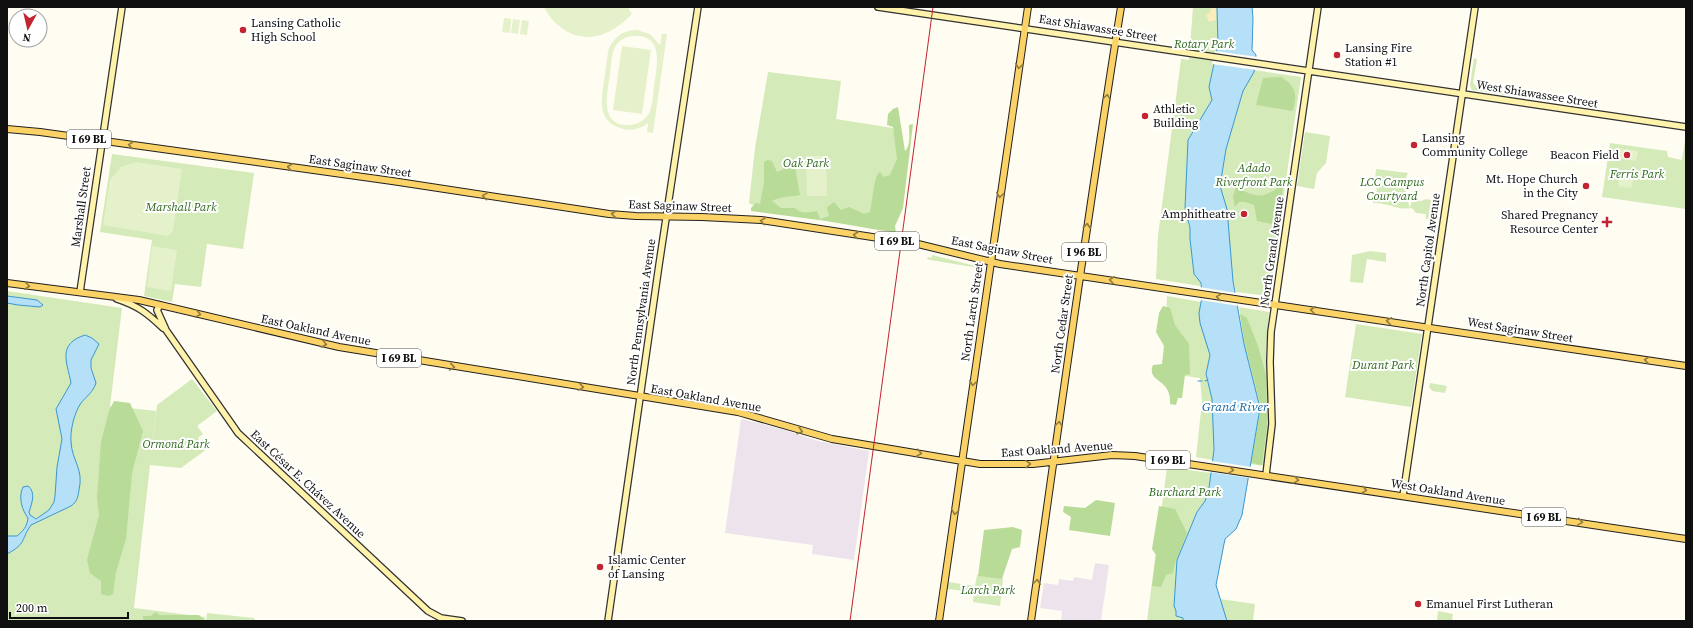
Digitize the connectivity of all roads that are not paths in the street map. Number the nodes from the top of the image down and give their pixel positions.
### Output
1 (122, 7) edge
2 (698, 7) edge
3 (878, 7) edge
4 (1028, 7) edge
5 (1121, 7) edge
6 (1318, 7) edge
7 (1475, 7) edge
8 (1025, 28) junction
9 (1116, 42) junction
10 (1308, 71) junction
11 (1385, 82) joint
12 (1462, 94) junction
13 (1686, 127) edge
14 (7, 129) edge
15 (102, 141) junction
16 (666, 216) junction
17 (991, 262) junction
18 (1080, 276) junction
19 (7, 283) edge
20 (80, 292) junction
21 (109, 296) junction
22 (160, 305) junction
23 (1275, 306) junction
24 (1350, 316) joint
25 (1428, 327) junction
26 (166, 330) junction
27 (1686, 366) edge
28 (641, 397) junction
29 (962, 460) junction
30 (1054, 462) junction
31 (1266, 475) junction
32 (1326, 485) joint
33 (1403, 496) junction
34 (1686, 539) edge
35 (462, 621) edge
36 (608, 621) edge
37 (939, 621) edge
38 (1031, 621) edge

1 - 15 street, Marshall Street
2 - 16 street, North Pennsylvania Avenue
3 - 8 street, East Shiawassee Street
4 - 8 main road, North Larch Street
5 - 9 main road, North Cedar Street / I 96 BL
6 - 10 street, North Grand Avenue
7 - 12 street, North Capitol Avenue
8 - 9 street, East Shiawassee Street
8 -> 17 main road, North Larch Street
9 - 10 street, East Shiawassee Street
18 -> 9 main road, North Cedar Street / I 96 BL
10 - 11 street, East Shiawassee Street
10 - 23 street, North Grand Avenue
11 - 12 street, West Shiawassee Street
12 - 13 street, West Shiawassee Street
12 - 25 street, North Capitol Avenue
14 - 15 main road, East Saginaw Street / I 69 BL
16 -> 15 main road, East Saginaw Street / I 69 BL
15 - 20 street, Marshall Street
17 -> 16 main road, East Saginaw Street / I 69 BL
16 - 28 street, North Pennsylvania Avenue
17 - 18 main road, East Saginaw Street / I 69 BL
17 -> 29 main road, North Larch Street
23 -> 18 main road, East Saginaw Street / I 69 BL
30 -> 18 main road, North Cedar Street / I 96 BL
19 -> 20 main road, I 69 BL
20 - 21 main road, I 69 BL
21 - 22 main road, East Oakland Avenue / I 69 BL
21 - 26 street, East César E. Chávez Avenue
22 - 26 street, East César E. Chávez Avenue
22 -> 28 main road, East Oakland Avenue / I 69 BL
24 -> 23 main road, East Saginaw Street / I 69 BL
23 - 31 street, North Grand Avenue
25 -> 24 main road, West Saginaw Street / I 69 BL
27 -> 25 main road, West Saginaw Street / I 69 BL
25 - 33 street, North Capitol Avenue
26 - 35 street, East César E. Chávez Avenue
28 -> 29 main road, East Oakland Avenue / I 69 BL
28 - 36 street, North Pennsylvania Avenue
29 -> 30 main road, East Oakland Avenue / I 69 BL
29 -> 37 main road, North Larch Street
30 -> 31 main road, East Oakland Avenue / I 69 BL
38 -> 30 main road, North Cedar Street / I 96 BL
31 -> 32 main road, East Oakland Avenue / I 69 BL
32 -> 33 main road, West Oakland Avenue / I 69 BL
33 -> 34 main road, West Oakland Avenue / I 69 BL

